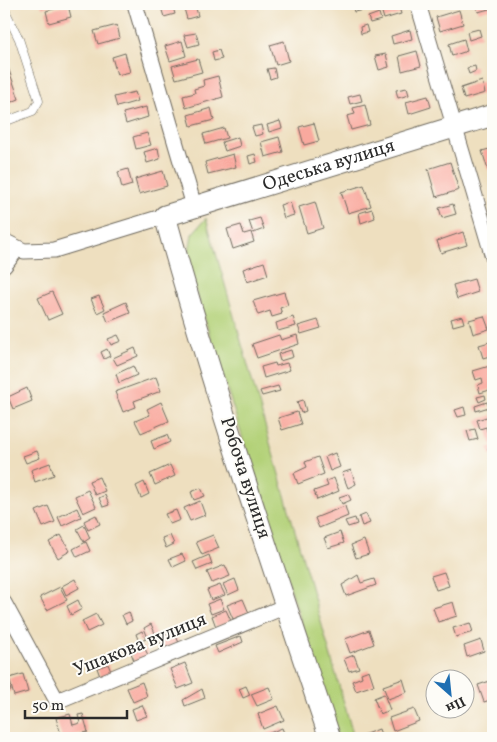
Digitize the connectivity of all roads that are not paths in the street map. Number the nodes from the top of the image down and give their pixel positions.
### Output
1 (135, 4) edge
2 (418, 4) edge
3 (4, 8) edge
4 (493, 115) edge
5 (4, 122) edge
6 (454, 126) junction
7 (194, 206) junction
8 (165, 216) junction
9 (10, 245) edge
10 (493, 257) edge
11 (4, 266) edge
12 (4, 603) edge
13 (286, 606) junction
14 (330, 738) edge

1 - 7 street
2 - 6 street
3 - 5 lane
4 - 6 street, Одеська вулиця
6 - 7 street, Одеська вулиця
6 - 10 street
7 - 8 street, Одеська вулиця
8 - 9 street
8 - 13 street, Робоча вулиця
9 - 11 street
12 - 13 street, Ушакова вулиця
13 - 14 street, Робоча вулиця

